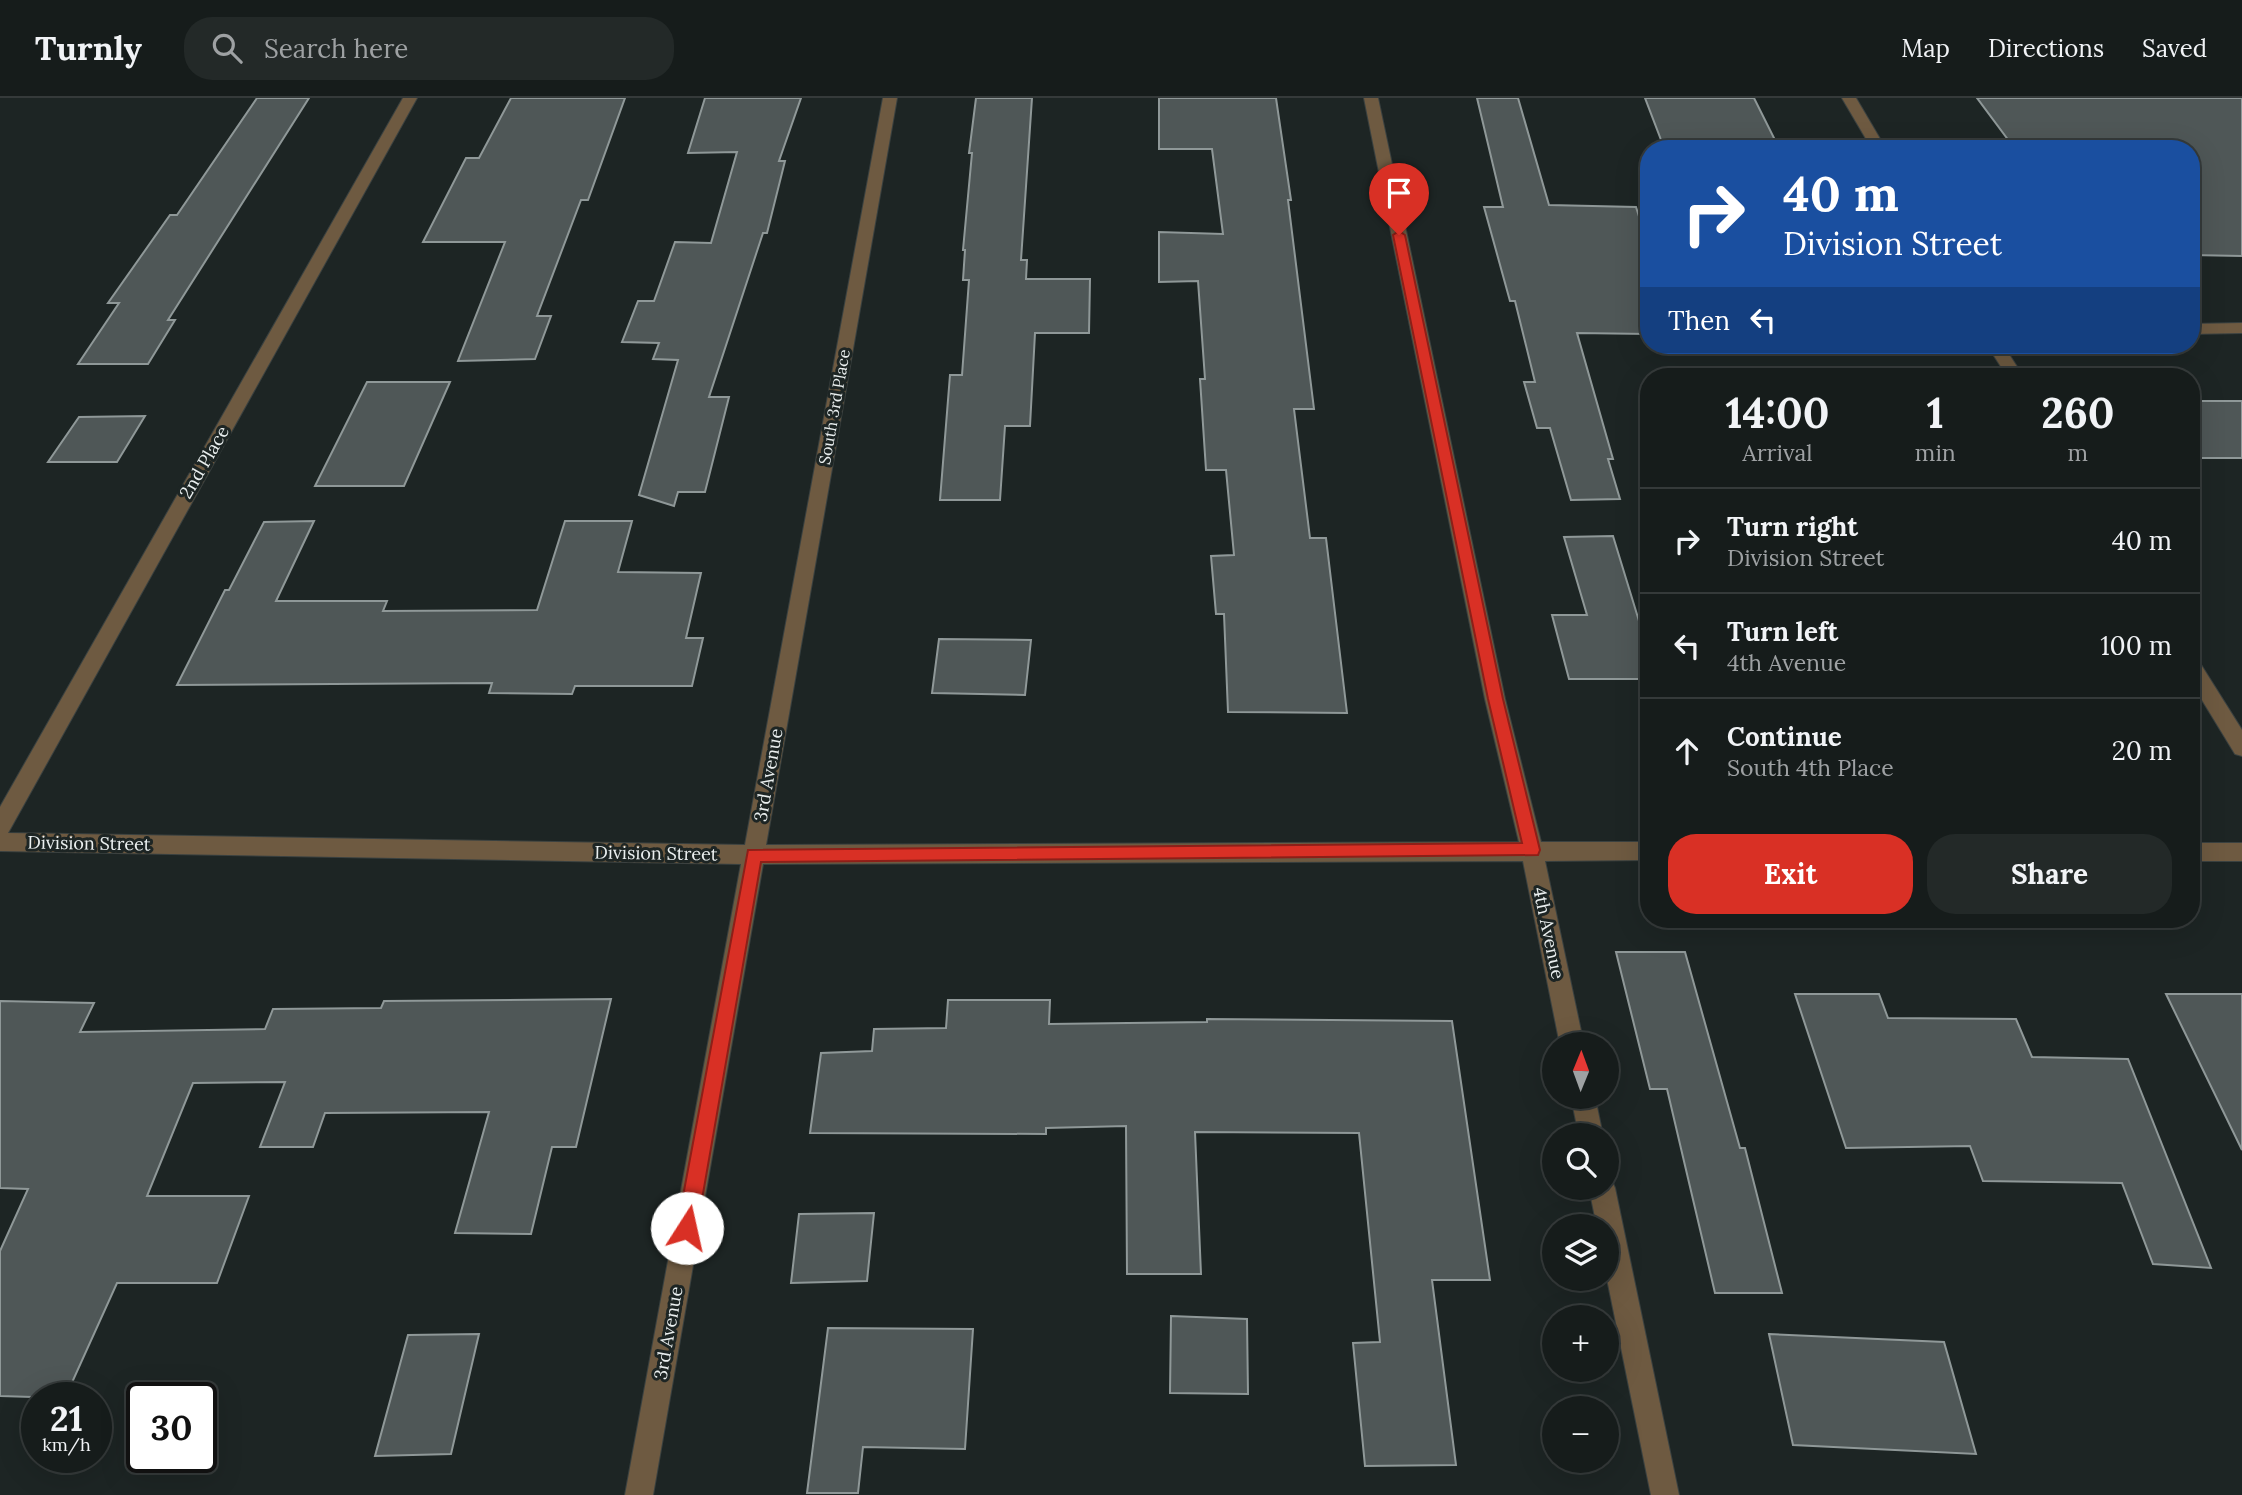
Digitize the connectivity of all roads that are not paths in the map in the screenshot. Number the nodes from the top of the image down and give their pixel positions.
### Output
1 (410, 98) edge
2 (890, 98) edge
3 (1371, 98) edge
4 (1849, 98) edge
5 (1874, 140) edge
6 (2200, 328) edge
7 (2242, 328) edge
8 (2200, 679) edge
9 (779, 716) joint
10 (2242, 748) edge
11 (0, 827) edge
12 (0, 842) edge
13 (1532, 850) junction
14 (1640, 850) edge
15 (2200, 852) edge
16 (2242, 852) edge
17 (754, 855) junction
18 (1569, 1032) edge
19 (1604, 1200) edge
20 (639, 1495) edge
21 (1665, 1495) edge

1 - 11 street, 2nd Place
2 - 9 street, South 3rd Place
3 - 13 street, 4th Avenue
4 - 5 street
6 - 7 street
8 - 10 street
9 - 17 street, 3rd Avenue
12 - 17 street, Division Street
13 - 14 street, Division Street
13 - 17 street, Division Street
13 - 18 street, 4th Avenue
15 - 16 street
17 - 20 street, 3rd Avenue
19 - 21 street

